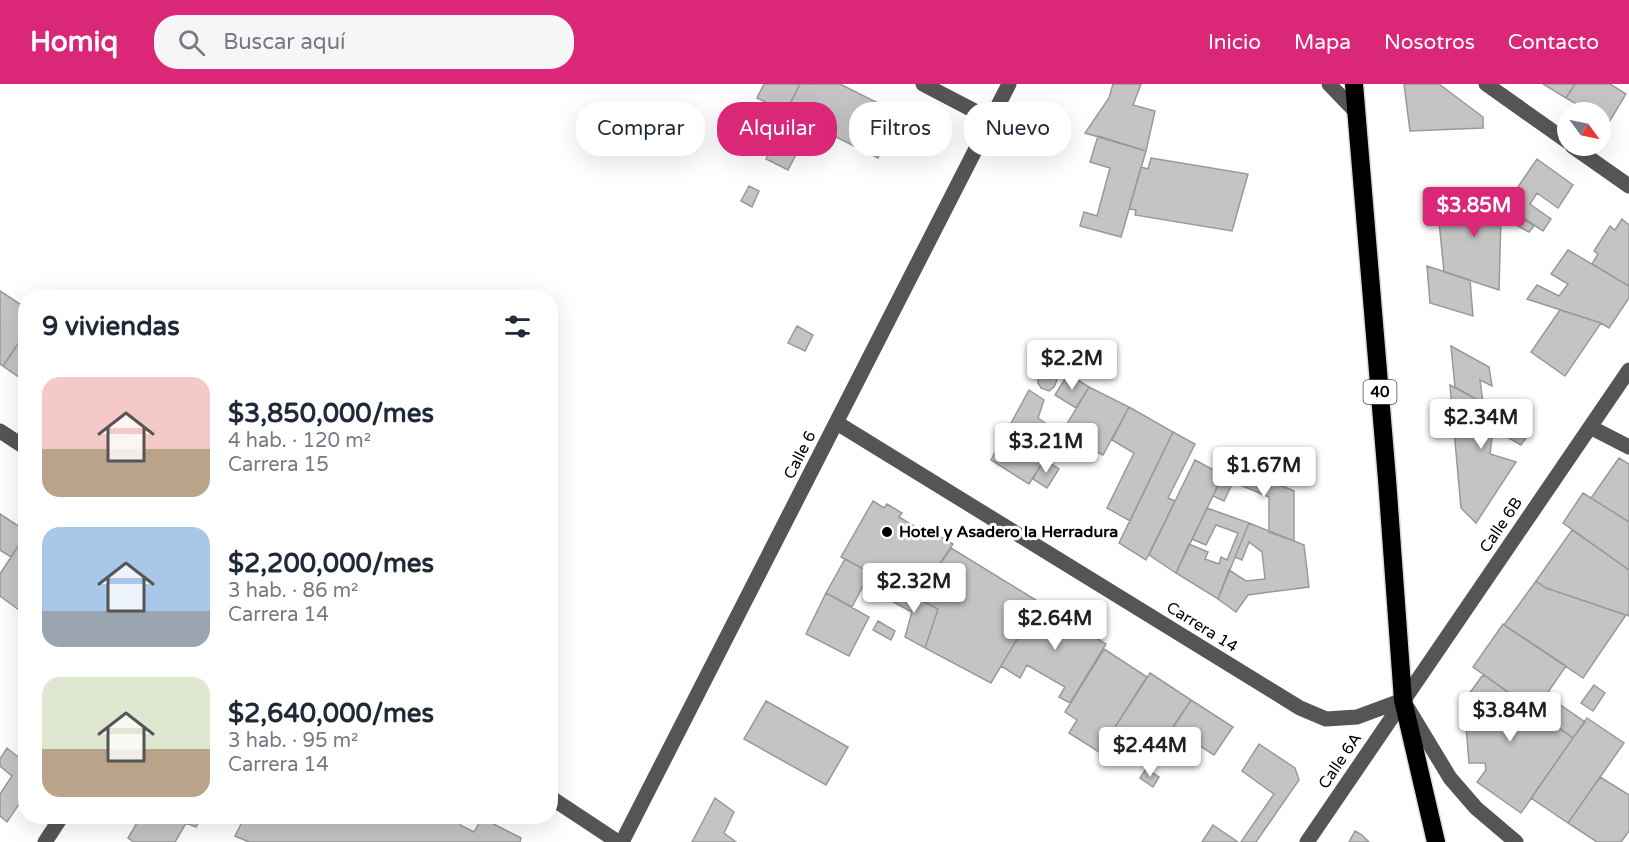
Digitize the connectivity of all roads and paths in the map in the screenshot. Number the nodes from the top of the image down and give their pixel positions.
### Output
1 (923, 84) edge
2 (1009, 84) edge
3 (1329, 84) edge
4 (1354, 84) edge
5 (1486, 84) edge
6 (999, 102) edge
7 (964, 105) edge
8 (1357, 113) junction
9 (1557, 134) edge
10 (971, 156) edge
11 (1586, 156) edge
12 (1629, 186) edge
13 (1629, 370) edge
14 (837, 423) junction
15 (1590, 427) junction
16 (0, 431) edge
17 (18, 443) edge
18 (1629, 447) edge
19 (1403, 700) junction
20 (558, 802) edge
21 (57, 824) edge
22 (45, 842) edge
23 (620, 842) edge
24 (1307, 842) edge
25 (1436, 842) edge
26 (1516, 842) edge

1 - 7 street
2 - 6 street, Calle 6
3 - 8 street
4 - 8 highway, 40
5 - 9 street
8 - 19 highway, 40
10 - 14 street, Calle 6
11 - 12 street
13 - 15 street, Calle 6B
14 - 19 street, Carrera 14
14 - 23 street, Calle 6
15 - 18 street
15 - 19 street, Calle 6B
16 - 17 street
19 - 24 street, Calle 6A
19 - 25 highway, 40
19 - 26 street
20 - 23 street
21 - 22 street

